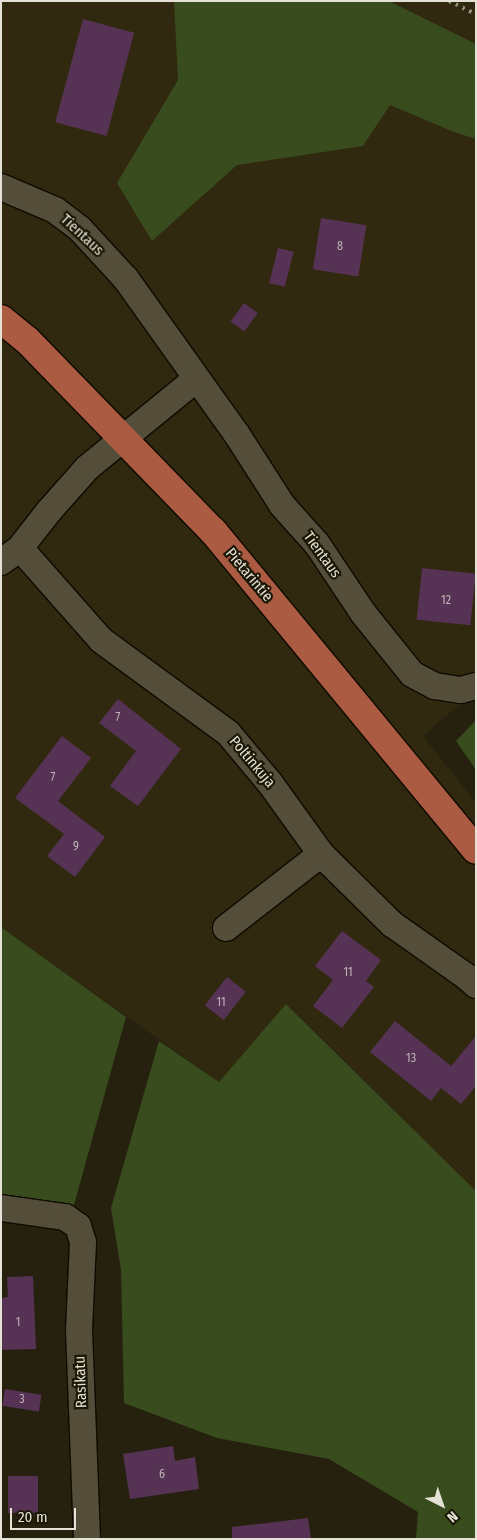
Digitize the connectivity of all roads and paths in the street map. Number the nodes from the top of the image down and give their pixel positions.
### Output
1 (1, 187) edge
2 (1, 319) edge
3 (196, 379) junction
4 (122, 437) junction
5 (10, 555) edge
6 (476, 686) edge
7 (476, 850) edge
8 (321, 854) junction
9 (226, 928) dead end
10 (476, 985) edge
11 (1, 1208) edge
12 (87, 1539) edge

1 - 3 street, Tientaus
2 - 4 main road, Pietarintie
3 - 4 street
3 - 6 street, Tientaus
4 - 5 street, Poltinkuja
4 - 7 main road, Pietarintie
5 - 8 street, Poltinkuja
8 - 9 street
8 - 10 street, Poltinkuja
11 - 12 street, Rasikatu

